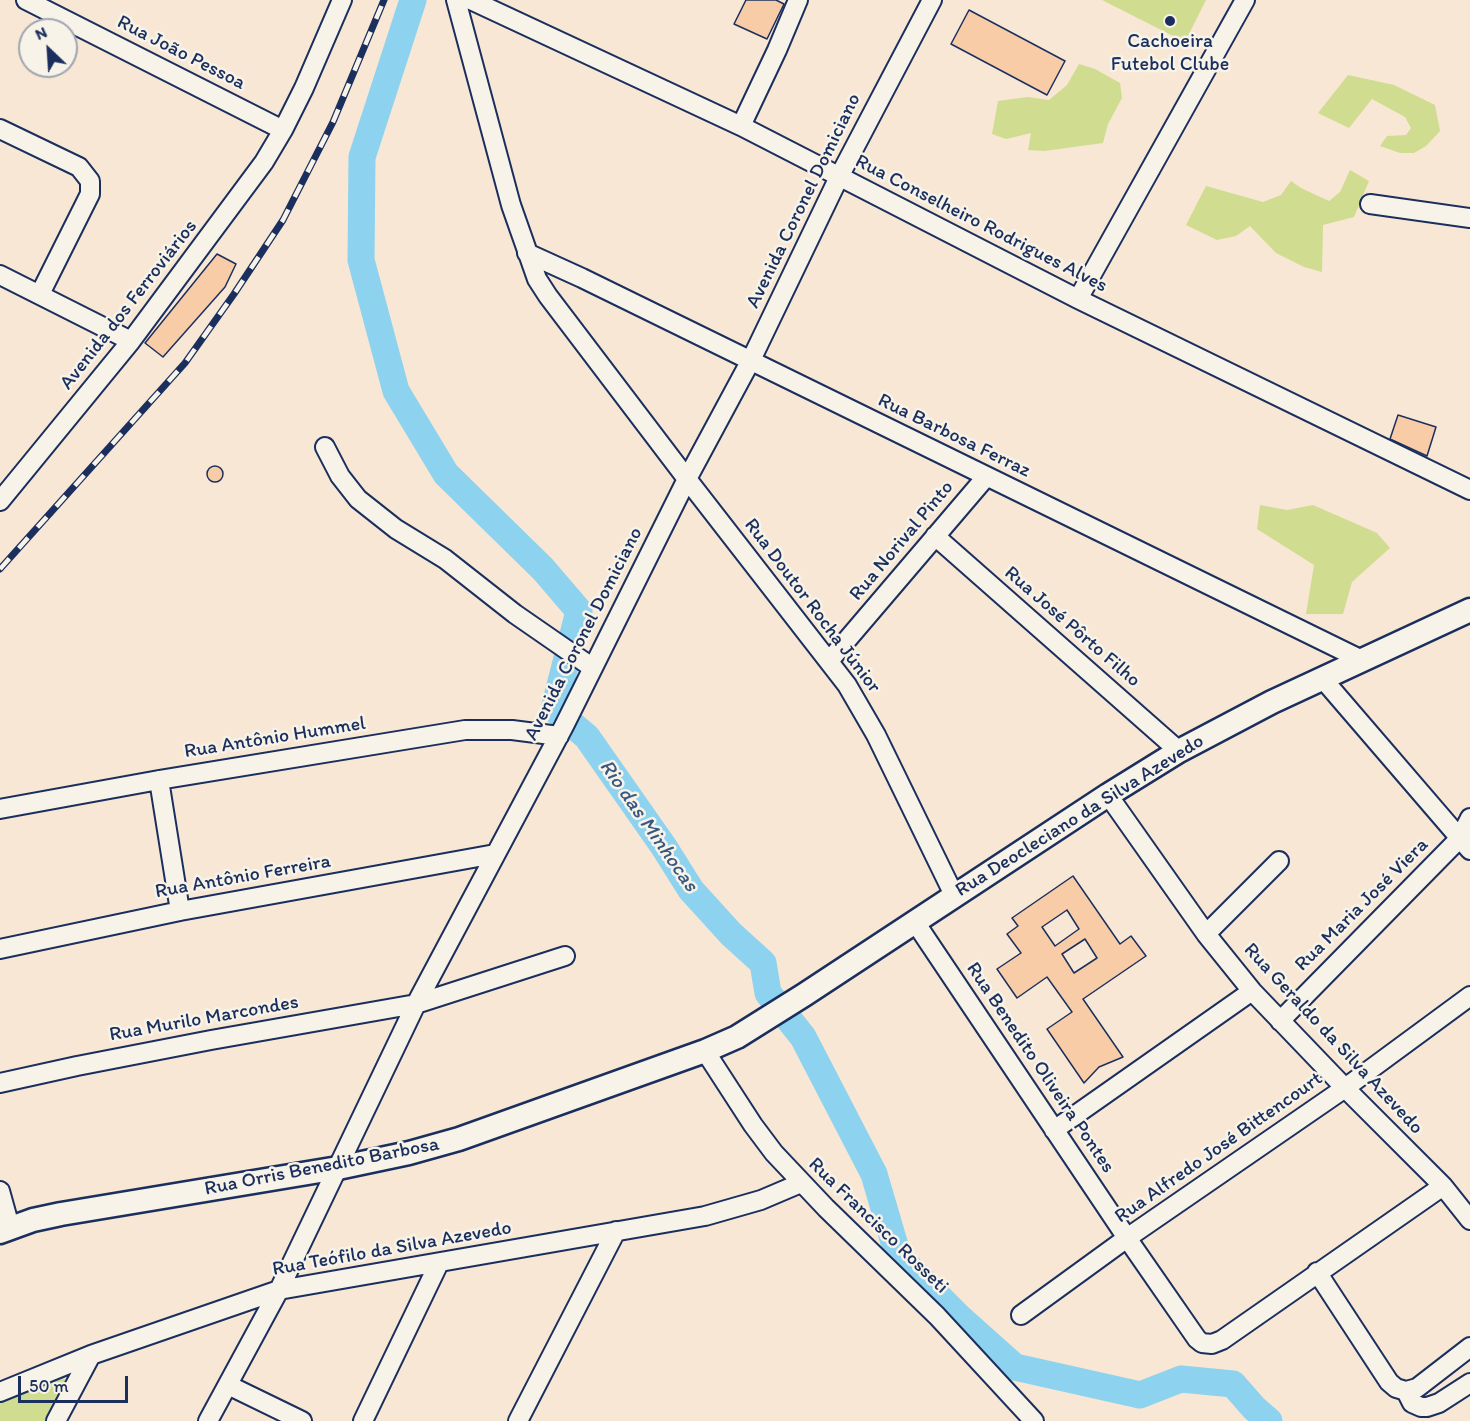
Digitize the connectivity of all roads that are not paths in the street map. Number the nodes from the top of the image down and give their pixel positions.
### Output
1 (26, 0) edge
2 (342, 0) edge
3 (798, 0) edge
4 (932, 0) edge
5 (1245, 0) edge
6 (462, 2) edge
7 (741, 126) junction
8 (0, 129) edge
9 (283, 130) junction
10 (839, 177) junction
11 (1370, 204) dead end
12 (1470, 219) edge
13 (527, 253) junction
14 (0, 274) edge
15 (40, 294) junction
16 (1078, 299) junction
17 (131, 341) junction
18 (751, 360) junction
19 (325, 447) dead end
20 (986, 477) junction
21 (687, 479) junction
22 (1470, 490) edge
23 (0, 501) edge
24 (935, 536) junction
25 (1470, 610) edge
26 (1362, 660) junction
27 (830, 661) junction
28 (593, 668) junction
29 (1322, 678) junction
30 (561, 731) junction
31 (1179, 751) junction
32 (159, 780) junction
33 (1108, 795) junction
34 (0, 808) edge
35 (1470, 818) edge
36 (1465, 844) edge
37 (495, 854) junction
38 (1279, 861) dead end
39 (954, 895) junction
40 (180, 911) junction
41 (915, 922) junction
42 (1206, 934) junction
43 (0, 949) edge
44 (565, 956) dead end
45 (1252, 991) junction
46 (1470, 996) edge
47 (416, 1004) junction
48 (1280, 1020) junction
49 (705, 1051) junction
50 (0, 1083) edge
51 (1345, 1088) junction
52 (1054, 1130) junction
53 (338, 1168) junction
54 (801, 1183) junction
55 (1443, 1186) junction
56 (0, 1191) edge
57 (1470, 1220) edge
58 (5, 1230) edge
59 (616, 1231) junction
60 (1127, 1238) junction
61 (439, 1263) junction
62 (1317, 1272) junction
63 (279, 1290) junction
64 (1021, 1315) dead end
65 (1470, 1347) edge
66 (91, 1355) junction
67 (1470, 1383) edge
68 (228, 1385) junction
69 (1406, 1391) junction
70 (0, 1392) edge
71 (56, 1421) edge
72 (208, 1421) edge
73 (302, 1421) edge
74 (363, 1421) edge
75 (518, 1421) edge
76 (1034, 1421) edge

1 - 9 street, Rua João Pessoa
2 - 9 street, Avenida dos Ferroviários
3 - 7 street
4 - 10 street, Avenida Coronel Domiciano
5 - 16 street
6 - 7 street, Rua Conselheiro Rodrigues Alves
6 - 13 street, Rua Doutor Rocha Júnior
7 - 10 street, Rua Conselheiro Rodrigues Alves
8 - 15 street
9 - 17 street, Avenida dos Ferroviários
10 - 16 street, Rua Conselheiro Rodrigues Alves
10 - 18 street, Avenida Coronel Domiciano
11 - 12 street
13 - 18 street, Rua Barbosa Ferraz
13 - 21 street, Rua Doutor Rocha Júnior
14 - 15 street
15 - 17 street
16 - 22 street, Rua Conselheiro Rodrigues Alves
17 - 23 street, Avenida dos Ferroviários
18 - 20 street, Rua Barbosa Ferraz
18 - 21 street, Avenida Coronel Domiciano
19 - 28 street
20 - 24 street, Rua Norival Pinto
20 - 26 street, Rua Barbosa Ferraz
21 - 27 street, Rua Doutor Rocha Júnior
21 - 28 street, Avenida Coronel Domiciano
24 - 27 street, Rua Norival Pinto
24 - 31 street, Rua José Pôrto Filho
25 - 26 main road, Rua Deocleciano da Silva Azevedo
26 - 29 main road, Rua Deocleciano da Silva Azevedo
27 - 39 street, Rua Doutor Rocha Júnior
28 - 30 street, Avenida Coronel Domiciano
29 - 31 main road, Rua Deocleciano da Silva Azevedo
29 - 36 street
30 - 32 street, Rua Antônio Hummel
30 - 37 street, Avenida Coronel Domiciano
31 - 33 main road, Rua Deocleciano da Silva Azevedo
32 - 34 street, Rua Antônio Hummel
32 - 40 street
33 - 39 main road, Rua Deocleciano da Silva Azevedo
33 - 42 street, Rua Geraldo da Silva Azevedo
35 - 36 street, Rua Maria José Viera
36 - 48 street, Rua Maria José Viera
37 - 40 street, Rua Antônio Ferreira
37 - 47 street, Avenida Coronel Domiciano
38 - 42 street
39 - 41 main road, Rua Deocleciano da Silva Azevedo
40 - 43 street, Rua Antônio Ferreira
41 - 49 main road, Rua Deocleciano da Silva Azevedo
41 - 52 street, Rua Benedito Oliveira Pontes
42 - 45 street, Rua Geraldo da Silva Azevedo
44 - 47 street, Rua Murilo Marcondes
45 - 48 street, Rua Geraldo da Silva Azevedo
45 - 52 street
46 - 51 street, Rua Alfredo José Bittencourt
47 - 50 street, Rua Murilo Marcondes
47 - 53 street, Avenida Coronel Domiciano
48 - 51 street, Rua Geraldo da Silva Azevedo
49 - 53 main road, Rua Orris Benedito Barbosa
49 - 54 street, Rua Francisco Rosseti
51 - 55 street, Rua Geraldo da Silva Azevedo
51 - 60 street, Rua Alfredo José Bittencourt
52 - 60 street, Rua Benedito Oliveira Pontes
53 - 58 main road, Rua Orris Benedito Barbosa
53 - 63 street, Avenida Coronel Domiciano
54 - 59 street, Rua Teófilo da Silva Azevedo
54 - 76 street, Rua Francisco Rosseti
55 - 57 street, Rua Geraldo da Silva Azevedo
55 - 62 street
56 - 58 street
59 - 61 street, Rua Teófilo da Silva Azevedo
59 - 75 street
60 - 62 street, Rua Benedito Oliveira Pontes
60 - 64 street, Rua Alfredo José Bittencourt
61 - 63 street, Rua Teófilo da Silva Azevedo
61 - 74 street
62 - 69 street
63 - 66 street, Rua Teófilo da Silva Azevedo
63 - 68 street, Avenida Coronel Domiciano
65 - 69 street
66 - 70 street, Rua Teófilo da Silva Azevedo
66 - 71 street
67 - 69 street
68 - 72 street, Avenida Coronel Domiciano
68 - 73 street

